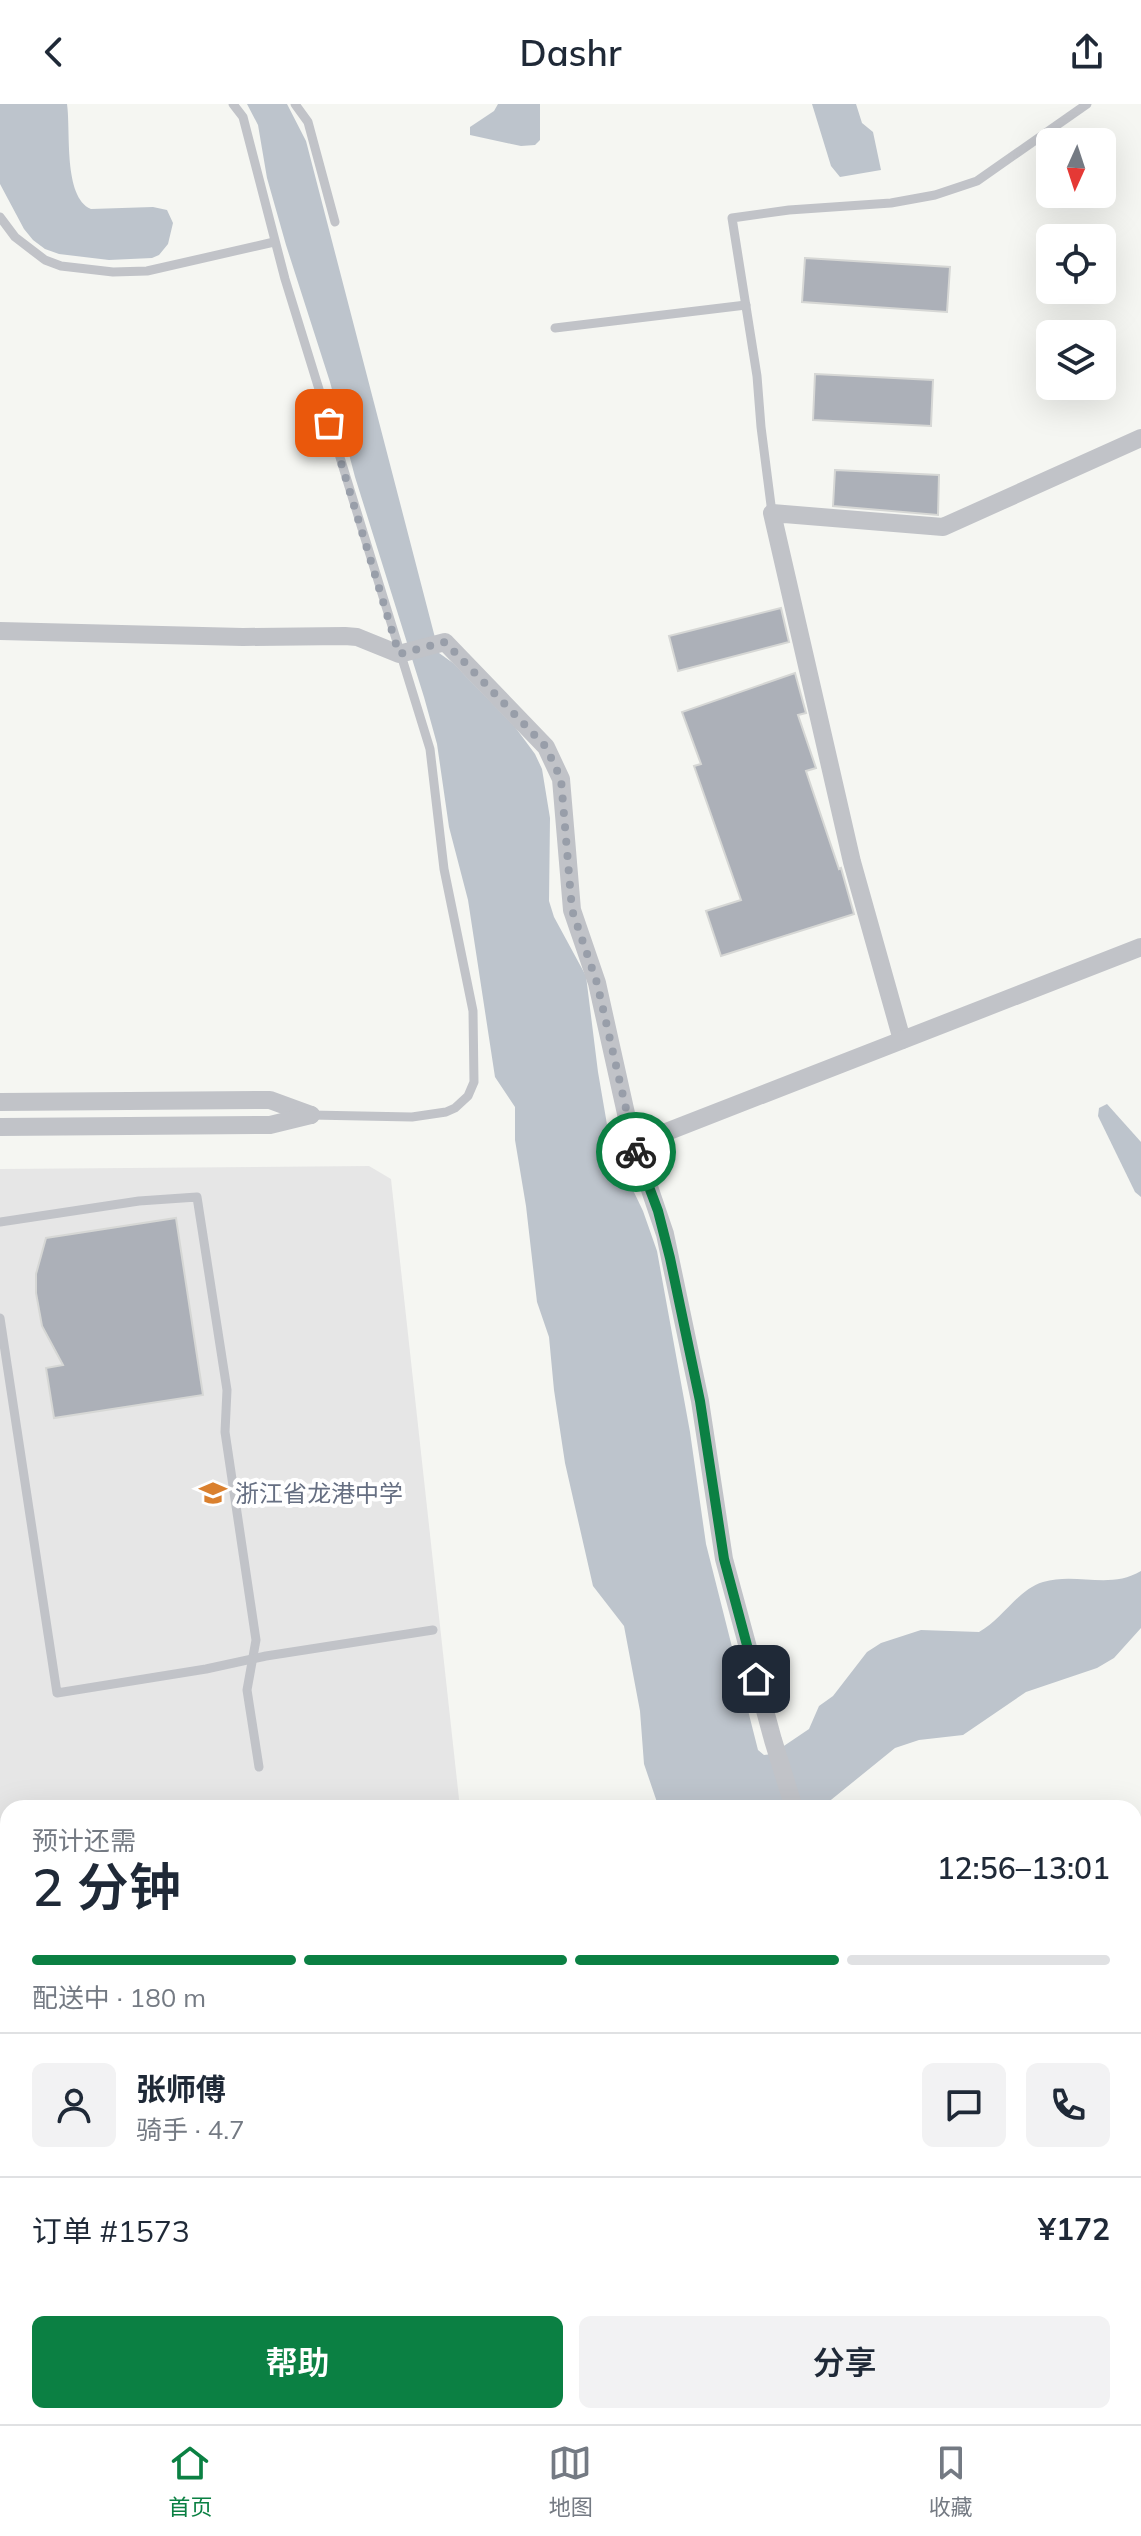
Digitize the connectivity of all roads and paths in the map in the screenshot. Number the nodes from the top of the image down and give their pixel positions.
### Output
1 (233, 104) edge
2 (295, 104) edge
3 (1087, 104) edge
4 (0, 217) edge
5 (335, 222) dead end
6 (274, 242) junction
7 (746, 305) junction
8 (555, 328) dead end
9 (1141, 438) edge
10 (772, 513) junction
11 (0, 631) edge
12 (399, 654) junction
13 (1141, 947) edge
14 (902, 1040) junction
15 (0, 1102) edge
16 (311, 1115) junction
17 (0, 1127) edge
18 (633, 1145) junction
19 (0, 1222) edge
20 (0, 1318) edge
21 (433, 1630) dead end
22 (251, 1659) junction
23 (259, 1767) dead end
24 (792, 1800) edge

1 - 6 lane
2 - 5 lane
3 - 7 lane
4 - 6 lane
6 - 12 lane
7 - 8 lane
7 - 10 lane
9 - 10 street
10 - 14 street
11 - 12 street
12 - 16 lane
12 - 18 street
13 - 14 street
14 - 18 street
15 - 16 street
16 - 17 street
18 - 24 street
19 - 22 lane
20 - 22 lane
21 - 22 lane
22 - 23 lane

